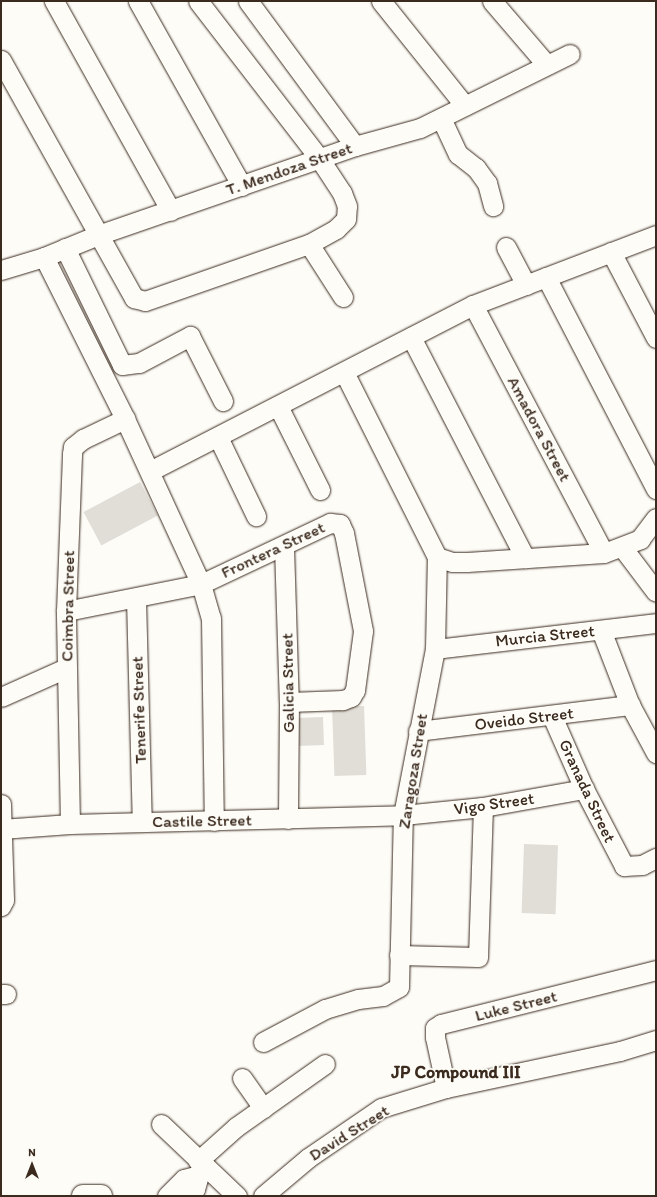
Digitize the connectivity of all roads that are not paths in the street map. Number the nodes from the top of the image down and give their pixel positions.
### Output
1 (54, 1) edge
2 (138, 1) edge
3 (198, 1) edge
4 (248, 1) edge
5 (381, 1) edge
6 (492, 1) edge
7 (570, 54) dead end
8 (1, 60) edge
9 (546, 64) junction
10 (465, 106) junction
11 (441, 118) junction
12 (355, 146) junction
13 (319, 158) junction
14 (242, 186) junction
15 (493, 206) dead end
16 (171, 211) junction
17 (98, 235) junction
18 (656, 235) edge
19 (309, 244) junction
20 (506, 247) dead end
21 (65, 248) junction
22 (611, 252) junction
23 (44, 257) junction
24 (1, 270) edge
25 (546, 277) junction
26 (526, 285) junction
27 (343, 297) dead end
28 (473, 305) junction
29 (411, 337) junction
30 (656, 338) edge
31 (344, 372) junction
32 (223, 400) dead end
33 (278, 406) junction
34 (125, 419) junction
35 (218, 437) junction
36 (150, 471) junction
37 (656, 488) edge
38 (320, 490) dead end
39 (256, 516) dead end
40 (656, 518) edge
41 (284, 547) junction
42 (622, 547) junction
43 (604, 553) junction
44 (437, 557) junction
45 (525, 558) junction
46 (201, 584) junction
47 (656, 592) edge
48 (136, 598) junction
49 (66, 611) junction
50 (656, 622) edge
51 (601, 630) junction
52 (435, 648) junction
53 (66, 668) junction
54 (1, 697) edge
55 (290, 702) junction
56 (630, 705) junction
57 (552, 716) junction
58 (418, 731) junction
59 (656, 753) edge
60 (584, 789) junction
61 (1, 804) edge
62 (483, 807) junction
63 (403, 815) junction
64 (288, 819) junction
65 (214, 821) junction
66 (142, 822) junction
67 (70, 824) junction
68 (2, 829) edge
69 (656, 858) edge
70 (1, 906) edge
71 (400, 955) junction
72 (656, 970) edge
73 (656, 1040) edge
74 (263, 1042) dead end
75 (325, 1064) dead end
76 (242, 1078) dead end
77 (446, 1088) junction
78 (263, 1108) junction
79 (161, 1124) dead end
80 (201, 1168) junction
81 (83, 1196) edge
82 (101, 1196) edge
83 (167, 1196) edge
84 (188, 1196) edge
85 (237, 1196) edge
86 (263, 1196) edge

1 - 16 street
2 - 14 street
3 - 13 street
4 - 12 street
5 - 10 street
6 - 9 street
7 - 9 street, T. Mendoza Street
8 - 17 street
9 - 10 street, T. Mendoza Street
10 - 11 street, T. Mendoza Street
11 - 12 street, T. Mendoza Street
11 - 15 street
12 - 13 street, T. Mendoza Street
13 - 14 street, T. Mendoza Street
13 - 19 street
14 - 16 street, T. Mendoza Street
16 - 17 street, T. Mendoza Street
17 - 19 street
17 - 21 street, T. Mendoza Street
18 - 22 street
19 - 27 street
20 - 26 street
21 - 23 street, T. Mendoza Street
21 - 32 street
22 - 25 street
22 - 30 street
23 - 24 street, T. Mendoza Street
23 - 34 street
25 - 26 street
25 - 37 street
26 - 28 street
28 - 29 street
28 - 43 street, Amadora Street
29 - 31 street
29 - 45 street
31 - 33 street
31 - 44 street
33 - 35 street
33 - 38 street
34 - 36 street
34 - 49 street, Coimbra Street
35 - 36 street
35 - 39 street
36 - 46 street
40 - 42 street
41 - 46 street, Frontera Street
41 - 55 street, Galicia Street
41 - 55 street, Frontera Street
42 - 43 street
42 - 47 street
43 - 45 street
44 - 45 street
44 - 52 street, Zaragoza Street
46 - 48 street, Frontera Street
46 - 65 street
48 - 49 street, Frontera Street
48 - 66 street, Tenerife Street
49 - 53 street, Coimbra Street
50 - 51 street, Murcia Street
51 - 52 street, Murcia Street
51 - 56 street
52 - 58 street, Zaragoza Street
53 - 54 street
53 - 67 street, Coimbra Street
55 - 64 street, Galicia Street
56 - 57 street, Oveido Street
56 - 59 street
57 - 58 street, Oveido Street
57 - 60 street, Granada Street
58 - 63 street, Zaragoza Street
60 - 62 street, Vigo Street
60 - 69 street, Granada Street
61 - 68 street
62 - 63 street, Vigo Street
62 - 71 street
63 - 64 street, Castile Street
63 - 71 street, Zaragoza Street
64 - 65 street, Castile Street
65 - 66 street, Castile Street
66 - 67 street, Castile Street
67 - 68 street, Castile Street
68 - 70 street
71 - 74 street, Zaragoza Street
72 - 77 street, Luke Street
73 - 77 street, David Street
75 - 78 street
76 - 78 street
77 - 86 street, David Street
78 - 80 street
79 - 80 street
80 - 83 street
80 - 84 street
80 - 85 street
81 - 82 main road

